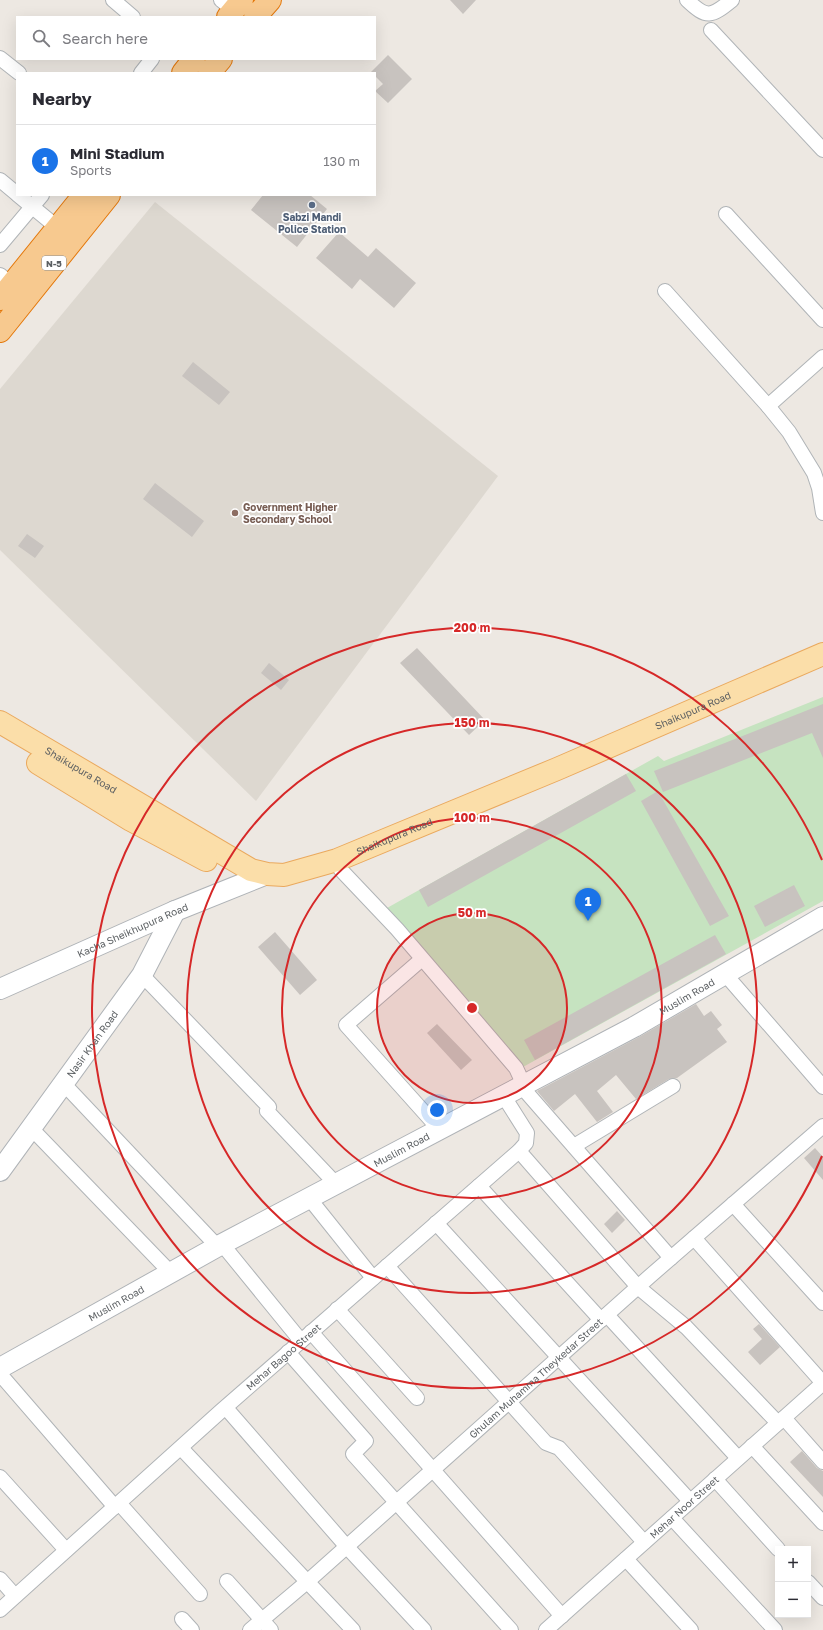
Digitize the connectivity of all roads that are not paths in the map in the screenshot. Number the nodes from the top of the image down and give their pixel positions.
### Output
1 (113, 0) edge
2 (270, 0) edge
3 (687, 0) edge
4 (732, 0) edge
5 (132, 16) edge
6 (257, 16) edge
7 (711, 30) dead end
8 (0, 58) edge
9 (151, 60) edge
10 (217, 60) edge
11 (192, 66) edge
12 (18, 72) edge
13 (142, 72) edge
14 (823, 150) edge
15 (0, 180) edge
16 (16, 192) edge
17 (20, 196) edge
18 (41, 196) edge
19 (83, 196) edge
20 (108, 196) edge
21 (33, 207) junction
22 (726, 214) dead end
23 (58, 228) junction
24 (0, 246) edge
25 (4, 286) edge
26 (665, 291) dead end
27 (823, 320) edge
28 (0, 331) edge
29 (823, 357) edge
30 (768, 406) junction
31 (823, 513) edge
32 (823, 654) edge
33 (823, 665) edge
34 (0, 722) edge
35 (0, 739) edge
36 (341, 870) junction
37 (258, 878) junction
38 (175, 911) junction
39 (823, 917) edge
40 (422, 959) junction
41 (725, 974) junction
42 (142, 975) junction
43 (0, 989) edge
44 (63, 1083) junction
45 (523, 1086) junction
46 (673, 1086) dead end
47 (823, 1087) edge
48 (503, 1095) junction
49 (823, 1126) edge
50 (31, 1128) junction
51 (439, 1129) junction
52 (574, 1146) junction
53 (519, 1151) junction
54 (0, 1171) edge
55 (337, 1185) junction
56 (479, 1186) junction
57 (309, 1198) junction
58 (733, 1204) junction
59 (436, 1223) junction
60 (694, 1238) junction
61 (220, 1245) junction
62 (671, 1258) junction
63 (386, 1266) junction
64 (171, 1273) junction
65 (373, 1278) junction
66 (638, 1287) junction
67 (823, 1303) edge
68 (337, 1309) junction
69 (604, 1317) junction
70 (306, 1337) junction
71 (288, 1352) junction
72 (559, 1358) junction
73 (0, 1368) edge
74 (0, 1374) edge
75 (823, 1383) edge
76 (417, 1398) dead end
77 (510, 1402) junction
78 (226, 1408) junction
79 (781, 1421) junction
80 (752, 1446) junction
81 (181, 1448) junction
82 (738, 1458) junction
83 (823, 1462) edge
84 (434, 1470) junction
85 (0, 1477) edge
86 (715, 1479) junction
87 (690, 1501) junction
88 (397, 1502) junction
89 (117, 1505) junction
90 (672, 1518) junction
91 (823, 1524) edge
92 (644, 1542) junction
93 (347, 1546) junction
94 (775, 1546) edge
95 (66, 1550) junction
96 (626, 1559) junction
97 (0, 1579) edge
98 (227, 1581) dead end
99 (307, 1582) junction
100 (811, 1585) edge
101 (200, 1594) dead end
102 (15, 1596) junction
103 (823, 1598) edge
104 (0, 1610) edge
105 (562, 1616) junction
106 (182, 1619) dead end
107 (267, 1625) edge
108 (192, 1630) edge
109 (250, 1630) edge
110 (353, 1630) edge
111 (424, 1630) edge
112 (511, 1630) edge
113 (546, 1630) edge
114 (691, 1630) edge
115 (774, 1630) edge

1 - 5 street
2 - 6 highway
3 - 4 street
7 - 14 street
8 - 12 street
9 - 13 street
10 - 11 highway
15 - 16 street
17 - 21 street
18 - 21 street
19 - 23 highway, N-5
20 - 28 highway, N-5
21 - 23 street
21 - 24 street
22 - 27 street
23 - 25 highway, N-5
26 - 30 street
29 - 30 street
30 - 31 street
32 - 37 main road, Shaikupura Road
33 - 36 main road, Shaikupura Road
34 - 37 main road, Shaikupura Road
35 - 37 main road, Shaikupura Road
36 - 37 main road, Shaikupura Road
36 - 40 street
37 - 38 street, Kacha Sheikhupura Road
38 - 42 street, Nasir Khan Road
38 - 43 street, Kacha Sheikhupura Road
39 - 41 street, Muslim Road
40 - 45 street
40 - 51 street
41 - 45 street, Muslim Road
41 - 47 street
42 - 44 street, Nasir Khan Road
42 - 55 street
44 - 50 street, Nasir Khan Road
44 - 61 street
45 - 48 street, Muslim Road
45 - 52 street
46 - 52 street
48 - 51 street, Muslim Road
48 - 53 street, Mehar Bagoo Street
49 - 58 street, Ghulam Muhamma Theykedar Street
50 - 54 street, Nasir Khan Road
50 - 64 street
51 - 55 street, Muslim Road
52 - 62 street
53 - 56 street, Mehar Bagoo Street
53 - 66 street
55 - 57 street, Muslim Road
56 - 59 street, Mehar Bagoo Street
56 - 69 street
57 - 61 street, Muslim Road
57 - 65 street
58 - 60 street, Ghulam Muhamma Theykedar Street
58 - 67 street
59 - 63 street, Mehar Bagoo Street
59 - 72 street
60 - 62 street, Ghulam Muhamma Theykedar Street
60 - 75 street
61 - 64 street, Muslim Road
61 - 70 street
62 - 66 street, Ghulam Muhamma Theykedar Street
63 - 65 street, Mehar Bagoo Street
63 - 77 street
64 - 73 street, Muslim Road
65 - 68 street, Mehar Bagoo Street
66 - 69 street, Ghulam Muhamma Theykedar Street
66 - 79 street
68 - 70 street, Mehar Bagoo Street
68 - 76 street
69 - 72 street, Ghulam Muhamma Theykedar Street
69 - 82 street
70 - 71 street, Mehar Bagoo Street
70 - 84 street
71 - 78 street, Mehar Bagoo Street
71 - 88 street
72 - 77 street, Ghulam Muhamma Theykedar Street
72 - 87 street
74 - 89 street
75 - 79 street, Mehar Noor Street
77 - 84 street, Ghulam Muhamma Theykedar Street
77 - 92 street
78 - 81 street, Mehar Bagoo Street
78 - 93 street
79 - 80 street, Mehar Noor Street
79 - 83 street
80 - 82 street, Mehar Noor Street
80 - 91 street
81 - 89 street, Mehar Bagoo Street
81 - 99 street
82 - 86 street, Mehar Noor Street
84 - 88 street, Ghulam Muhamma Theykedar Street
84 - 105 street
85 - 95 street
86 - 87 street, Mehar Noor Street
86 - 94 street
87 - 90 street, Mehar Noor Street
88 - 93 street, Ghulam Muhamma Theykedar Street
88 - 112 street
89 - 95 street, Mehar Bagoo Street
89 - 101 street
90 - 92 street, Mehar Noor Street
90 - 115 street
92 - 96 street, Mehar Noor Street
93 - 99 street, Ghulam Muhamma Theykedar Street
93 - 111 street
95 - 102 street, Mehar Bagoo Street
96 - 105 street, Mehar Noor Street
96 - 114 street
97 - 102 street
98 - 107 street
99 - 107 street, Ghulam Muhamma Theykedar Street
99 - 110 street
100 - 103 street
102 - 104 street, Mehar Bagoo Street
105 - 113 street, Mehar Noor Street
106 - 108 street
107 - 109 street, Ghulam Muhamma Theykedar Street

